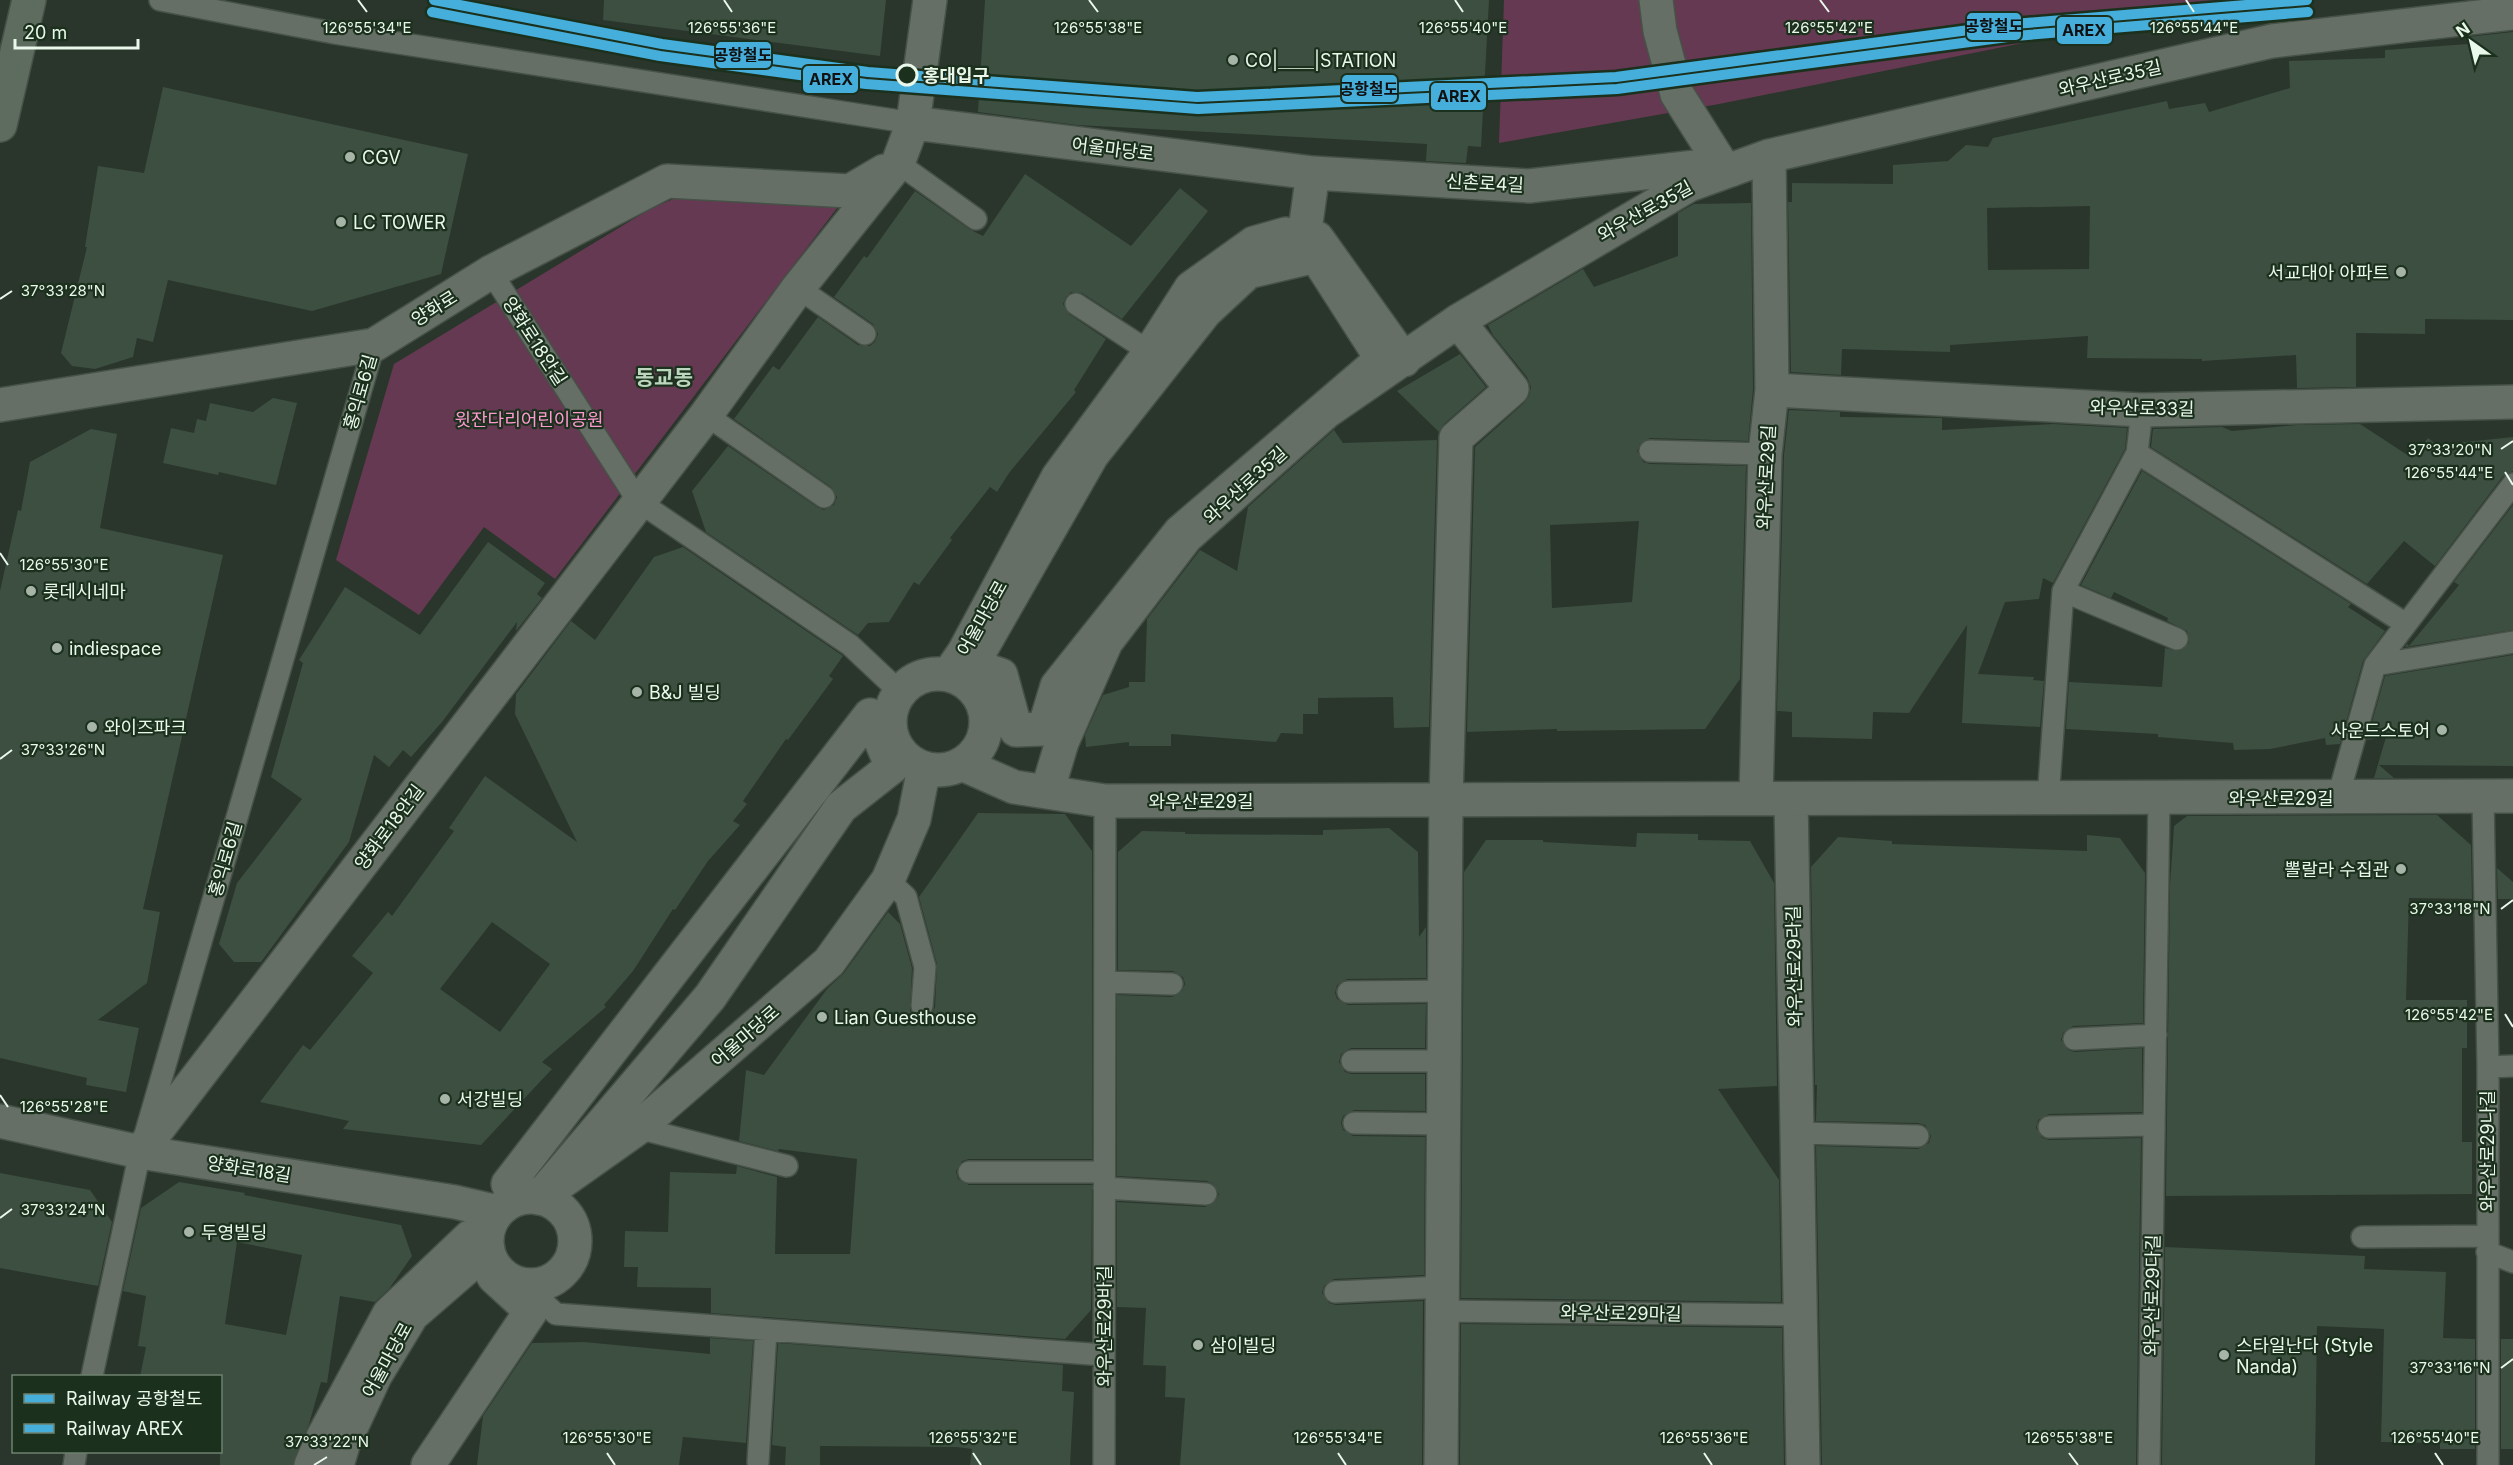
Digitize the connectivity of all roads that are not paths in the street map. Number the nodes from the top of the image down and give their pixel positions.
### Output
1 (29, 0) edge
2 (160, 0) edge
3 (930, 0) edge
4 (1656, 0) edge
5 (2513, 14) edge
6 (913, 123) junction
7 (0, 125) edge
8 (1769, 156) junction
9 (898, 163) junction
10 (1726, 167) junction
11 (1313, 173) junction
12 (976, 219) dead end
13 (1310, 246) junction
14 (491, 272) junction
15 (798, 288) junction
16 (1076, 304) dead end
17 (1458, 321) junction
18 (866, 334) dead end
19 (374, 345) junction
20 (1150, 352) junction
21 (1404, 360) junction
22 (1772, 390) junction
23 (2513, 402) edge
24 (0, 405) edge
25 (2142, 410) junction
26 (706, 416) junction
27 (1650, 451) dead end
28 (2137, 453) junction
29 (1765, 454) junction
30 (2513, 484) edge
31 (824, 497) dead end
32 (638, 501) junction
33 (2063, 591) junction
34 (2406, 624) junction
35 (2177, 639) dead end
36 (2513, 642) edge
37 (2375, 665) junction
38 (949, 674) junction
39 (900, 692) junction
40 (962, 764) junction
41 (924, 768) junction
42 (1047, 792) junction
43 (1756, 797) junction
44 (2338, 797) junction
45 (2498, 797) edge
46 (2159, 798) junction
47 (1791, 799) junction
48 (2048, 799) junction
49 (1446, 800) junction
50 (1105, 801) junction
51 (888, 880) junction
52 (1104, 982) junction
53 (1172, 984) dead end
54 (1444, 991) junction
55 (1348, 992) dead end
56 (922, 1006) dead end
57 (2156, 1035) junction
58 (2074, 1039) dead end
59 (1352, 1061) dead end
60 (1444, 1061) junction
61 (2513, 1066) edge
62 (2488, 1067) junction
63 (0, 1121) edge
64 (1354, 1123) dead end
65 (1443, 1124) junction
66 (2154, 1125) junction
67 (2049, 1127) dead end
68 (638, 1128) junction
69 (1797, 1133) junction
70 (1918, 1136) dead end
71 (140, 1152) junction
72 (787, 1166) dead end
73 (969, 1172) dead end
74 (1104, 1180) junction
75 (1206, 1194) dead end
76 (539, 1198) junction
77 (498, 1212) junction
78 (2362, 1237) dead end
79 (2487, 1244) junction
80 (488, 1249) junction
81 (2513, 1262) edge
82 (534, 1286) junction
83 (1335, 1292) dead end
84 (1442, 1299) junction
85 (1800, 1315) junction
86 (766, 1331) junction
87 (1104, 1354) junction
88 (92, 1375) edge
89 (758, 1462) dead end
90 (311, 1465) edge
91 (337, 1465) edge
92 (428, 1465) edge
93 (1104, 1465) edge
94 (1441, 1465) edge
95 (1803, 1465) edge
96 (2149, 1465) edge
97 (2488, 1465) edge

1 - 7 main road
2 - 6 lane
3 - 6 street, 양화로18안길
4 - 10 street
5 - 8 street, 와우산로35길
6 - 9 street, 양화로18안길
6 - 11 street, 어울마당로
8 - 10 street, 와우산로35길
8 - 22 street, 와우산로29길
9 - 12 lane
9 - 14 street, 양화로
9 - 15 street, 양화로18안길
10 - 11 street, 신촌로4길
10 - 17 street, 와우산로35길
11 - 13 street
13 - 13 street
13 - 20 street, 어울마당로
13 - 21 street
14 - 19 street, 양화로
14 - 32 lane, 양화로18안길
15 - 18 lane
15 - 26 street, 양화로18안길
16 - 20 lane
17 - 21 street, 와우산로35길
17 - 49 street
19 - 24 street, 양화로
19 - 71 lane, 홍익로6길
20 - 38 street, 어울마당로
21 - 42 street, 와우산로35길
22 - 25 street, 와우산로33길
22 - 29 street, 와우산로29길
23 - 25 street, 와우산로33길
25 - 28 lane
26 - 31 lane
26 - 32 street, 양화로18안길
27 - 29 lane
28 - 33 lane
28 - 34 lane
29 - 43 street, 와우산로29길
30 - 34 lane
32 - 39 lane, 양화로18안길
32 - 71 street, 양화로18안길
33 - 35 lane
33 - 48 lane
34 - 37 lane
36 - 37 lane
37 - 44 lane
38 - 39 street
38 - 40 street
39 - 41 street
40 - 41 street
40 - 42 street, 와우산로29길
41 - 51 street, 어울마당로
42 - 50 street, 와우산로29길
43 - 47 street, 와우산로29길
43 - 49 street, 와우산로29길
44 - 45 street, 와우산로29길
44 - 46 street, 와우산로29길
45 - 62 lane, 와우산로29나길
46 - 48 street, 와우산로29길
46 - 57 lane, 와우산로29다길
47 - 48 street, 와우산로29길
47 - 69 street, 와우산로29라길
49 - 50 street, 와우산로29길
49 - 54 street
50 - 52 lane, 와우산로29바길
51 - 56 lane
51 - 68 street, 어울마당로
52 - 53 lane
52 - 74 lane, 와우산로29바길
54 - 55 lane
54 - 60 street
57 - 58 lane
57 - 66 lane, 와우산로29다길
59 - 60 lane
60 - 65 street
61 - 62 lane, 와우산로29나길
62 - 79 lane, 와우산로29나길
63 - 71 street, 양화로18길
64 - 65 lane
65 - 84 street
66 - 67 lane
66 - 96 lane, 와우산로29다길
68 - 72 lane
68 - 76 street, 어울마당로
69 - 70 lane
69 - 85 street, 와우산로29라길
71 - 77 street, 양화로18길
71 - 88 lane, 홍익로6길
73 - 74 lane
74 - 75 lane
74 - 87 lane, 와우산로29바길
76 - 76 street
76 - 77 street
76 - 82 street
77 - 80 street
78 - 79 lane, 와우산로29나길
79 - 81 lane, 와우산로29나길
79 - 97 lane, 와우산로29나길
80 - 82 street
80 - 91 street, 어울마당로
82 - 86 lane
83 - 84 lane, 와우산로29마길
84 - 85 lane, 와우산로29마길
84 - 94 street
85 - 95 street, 와우산로29라길
86 - 87 lane
86 - 89 lane
87 - 93 lane, 와우산로29바길
90 - 92 street

